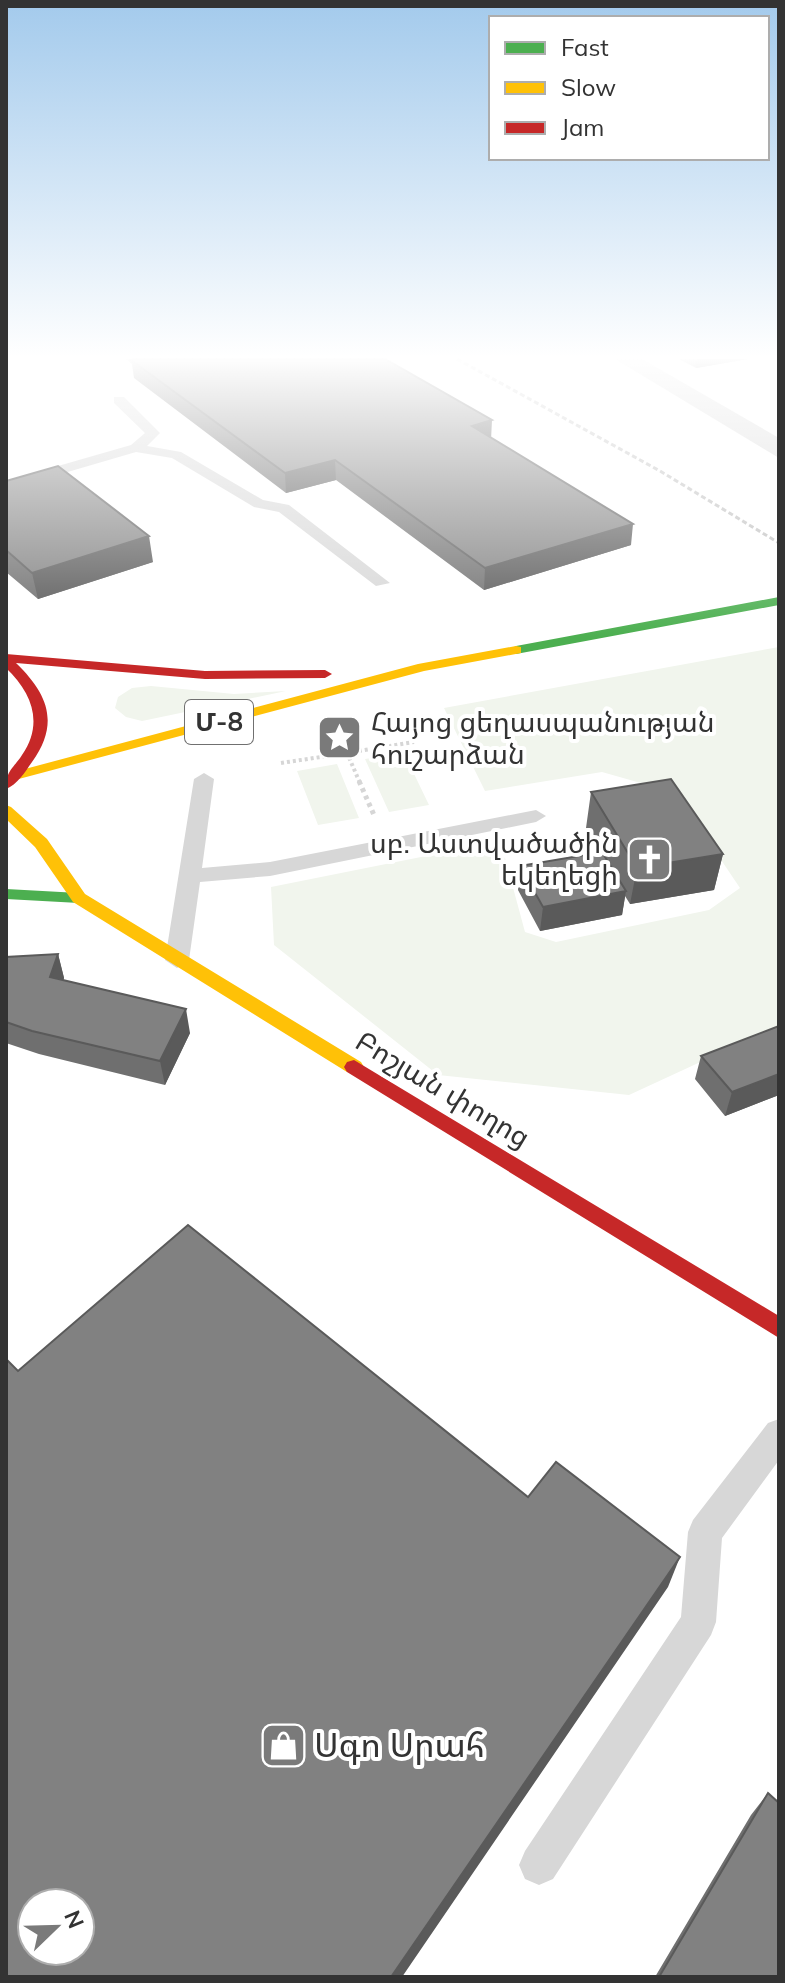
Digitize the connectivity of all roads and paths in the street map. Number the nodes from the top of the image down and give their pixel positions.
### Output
1 (124, 452) edge
2 (156, 452) edge
3 (6, 486) edge
4 (382, 583) dead end
5 (779, 601) edge
6 (6, 660) edge
7 (423, 667) junction
8 (414, 742) dead end
9 (347, 753) junction
10 (281, 763) dead end
11 (204, 779) dead end
12 (10, 780) edge
13 (6, 810) edge
14 (536, 816) dead end
15 (387, 845) junction
16 (189, 876) junction
17 (6, 894) edge
18 (79, 898) junction
19 (177, 960) junction
20 (779, 1328) edge
21 (779, 1434) edge
22 (539, 1865) dead end

1 - 3 lane
2 - 4 lane
5 - 7 main road, Մ-8
6 - 7 main road, Մ-8
6 - 12 main road
7 - 12 main road, Մ-8
8 - 9 path
9 - 10 path
9 - 15 path
11 - 16 lane
13 - 18 main road, Բոշյան փողոց
14 - 15 lane
15 - 16 lane
16 - 19 lane
17 - 18 main road, Բոշյան փողոց
18 - 19 main road, Բոշյան փողոց
19 - 20 main road, Բոշյան փողոց
21 - 22 lane

